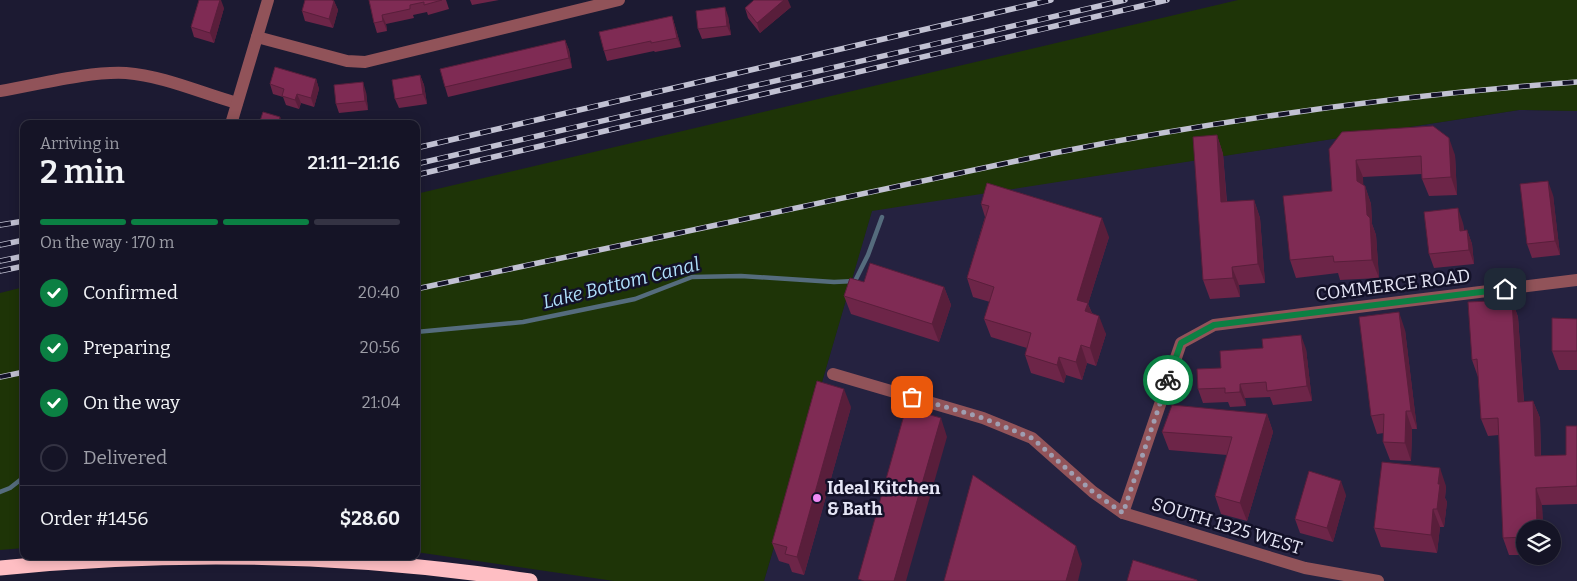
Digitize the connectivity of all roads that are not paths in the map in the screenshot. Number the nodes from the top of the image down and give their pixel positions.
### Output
1 (268, 0) edge
2 (619, 0) edge
3 (257, 37) junction
4 (0, 91) edge
5 (237, 102) junction
6 (232, 120) edge
7 (1577, 280) edge
8 (833, 374) dead end
9 (1123, 513) junction
10 (121, 560) edge
11 (304, 560) edge
12 (0, 568) edge
13 (530, 581) edge
14 (1378, 581) edge

1 - 3 street
2 - 3 street
3 - 5 street
4 - 5 street
5 - 6 street
7 - 9 street, COMMERCE ROAD
8 - 9 street, SOUTH 1325 WEST
9 - 14 street, SOUTH 1325 WEST
10 - 12 highway
11 - 13 highway

